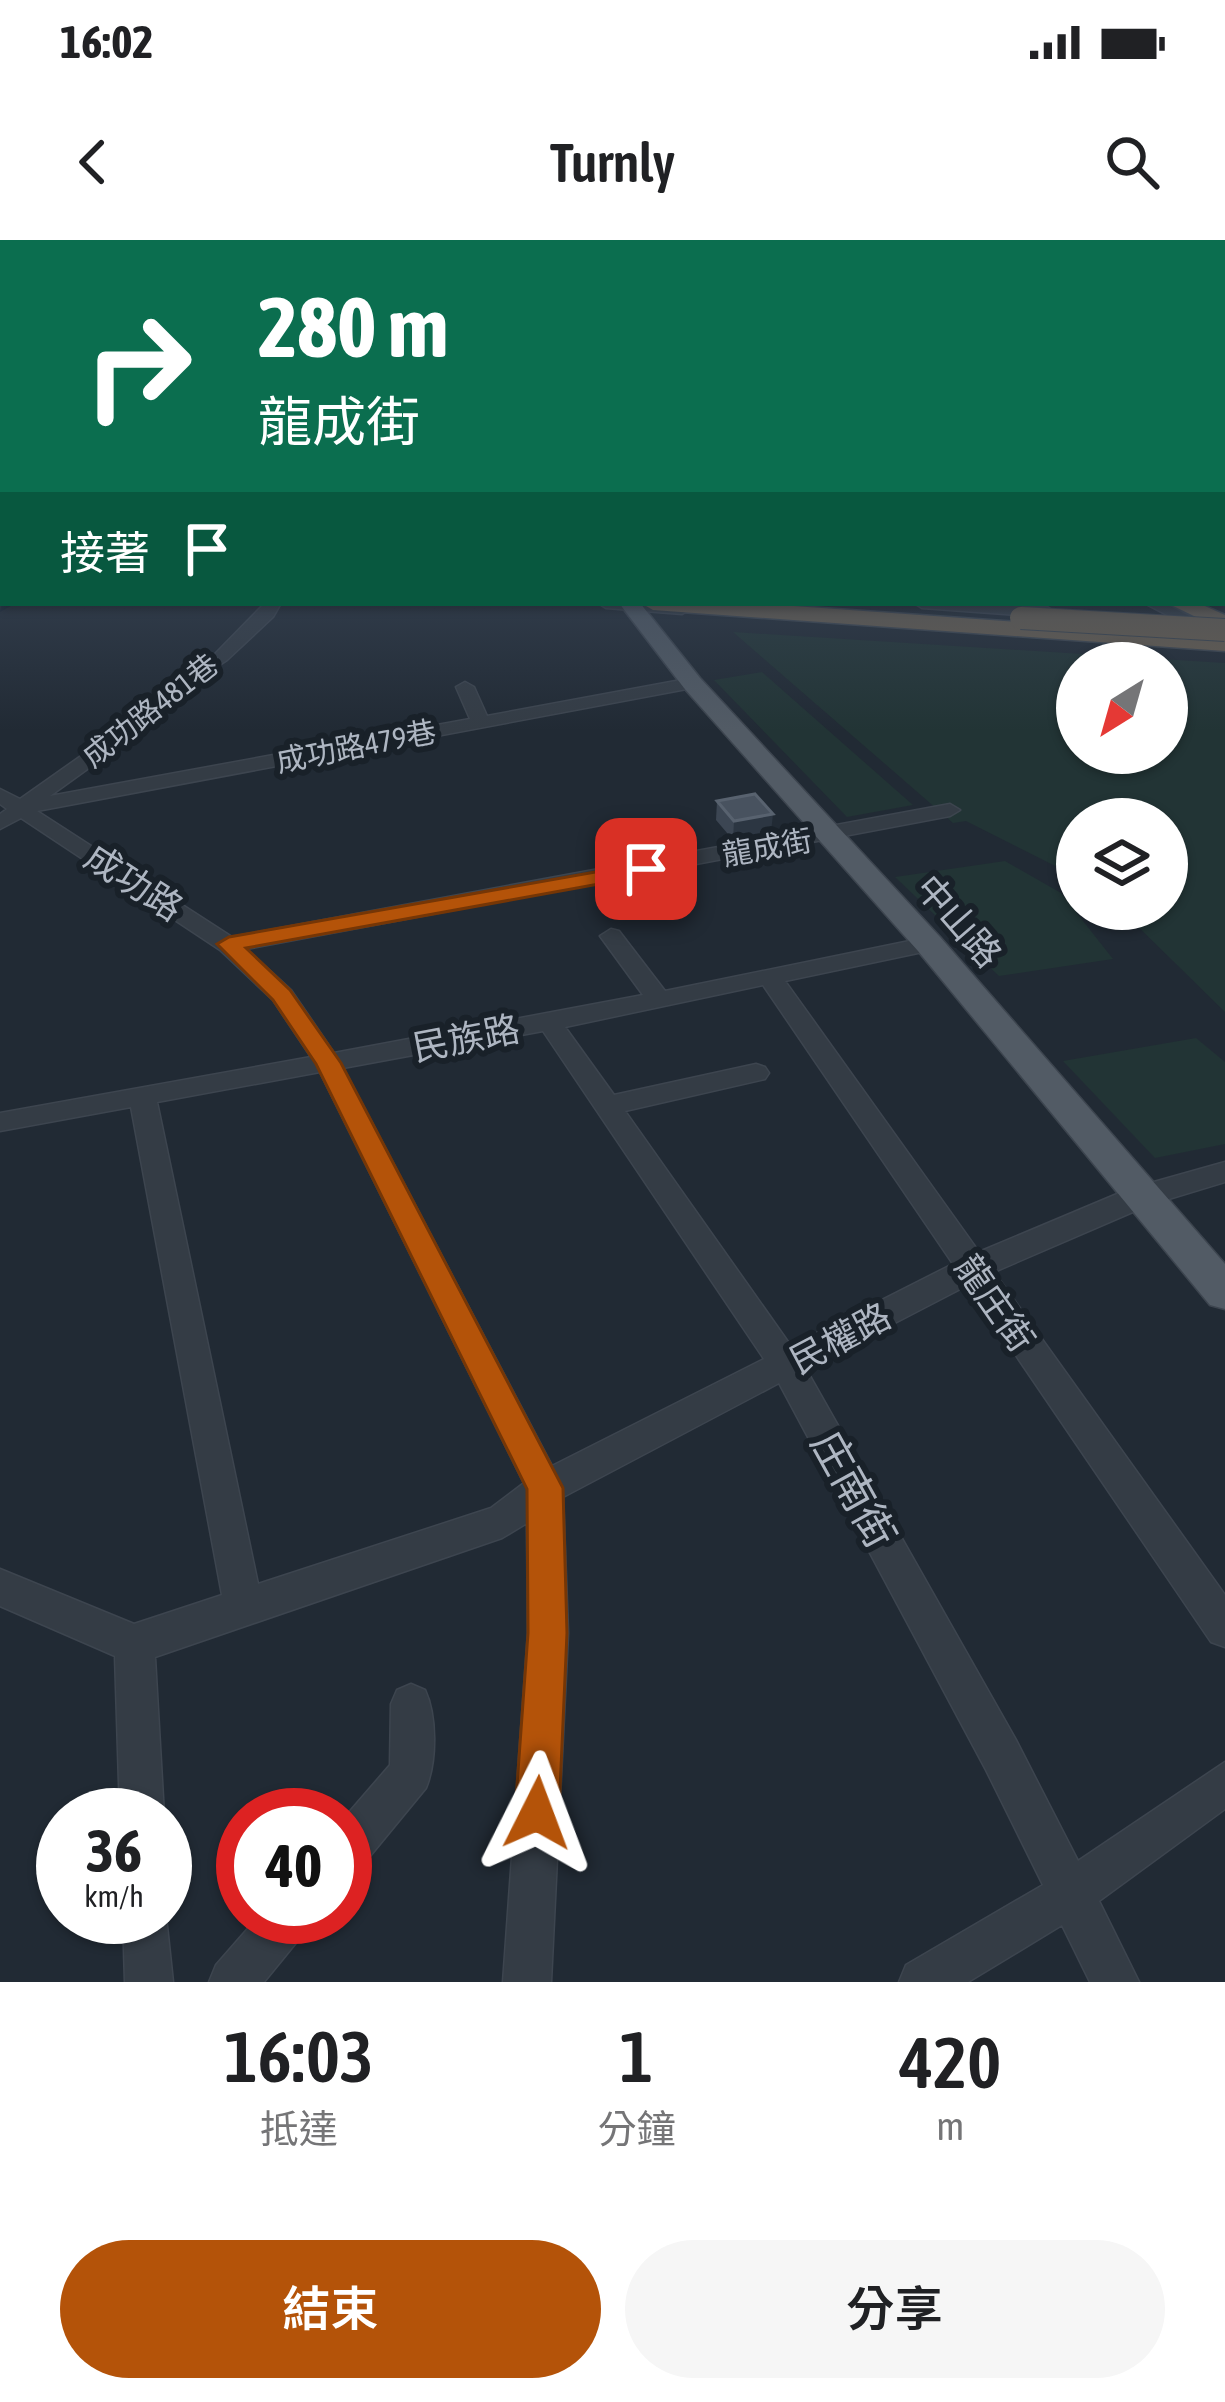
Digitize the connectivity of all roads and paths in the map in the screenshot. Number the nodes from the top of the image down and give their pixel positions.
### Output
1 (271, 606) edge
2 (632, 606) edge
3 (666, 606) edge
4 (706, 606) edge
5 (854, 606) edge
6 (1056, 606) edge
7 (1191, 609) edge
8 (1225, 613) edge
9 (1012, 623) junction
10 (1225, 637) edge
11 (692, 683) junction
12 (465, 687) dead end
13 (481, 723) junction
14 (6, 809) edge
15 (950, 810) dead end
16 (832, 836) junction
17 (611, 936) dead end
18 (229, 944) junction
19 (929, 944) junction
20 (769, 976) junction
21 (659, 999) junction
22 (549, 1022) junction
23 (328, 1063) junction
24 (756, 1073) dead end
25 (142, 1094) junction
26 (606, 1106) junction
27 (0, 1122) edge
28 (1225, 1172) edge
29 (1139, 1197) junction
30 (971, 1269) junction
31 (1225, 1293) edge
32 (787, 1366) junction
33 (545, 1488) junction
34 (0, 1587) edge
35 (243, 1604) junction
36 (1225, 1628) edge
37 (134, 1643) junction
38 (411, 1704) dead end
39 (1225, 1783) edge
40 (141, 1788) edge
41 (372, 1818) edge
42 (1068, 1896) junction
43 (147, 1944) edge
44 (265, 1944) edge
45 (149, 1982) edge
46 (233, 1982) edge
47 (526, 1982) edge
48 (923, 1982) edge
49 (1115, 1982) edge

1 - 14 street, 成功路481巷
2 - 11 main road, 中山路
3 - 10 street
4 - 9 highway
5 - 9 highway
6 - 7 street
7 - 8 highway
7 - 10 highway
9 - 10 highway
11 - 13 street, 成功路479巷
11 - 16 main road, 中山路
12 - 13 street
13 - 14 street, 成功路479巷
14 - 18 street, 成功路
15 - 16 street, 龍成街
16 - 18 street, 龍成街
16 - 19 main road, 中山路
17 - 21 street
18 - 23 street, 成功路
19 - 20 street, 民族路
19 - 29 main road, 中山路
20 - 21 street, 民族路
20 - 30 street, 龍庄街
21 - 22 street, 民族路
22 - 23 street, 民族路
22 - 26 street, 庄南街
23 - 25 street, 民族路
23 - 33 street, 成功路
24 - 26 street
25 - 27 street, 民族路
25 - 35 street
26 - 32 street, 庄南街
28 - 29 street, 民權路
29 - 30 street, 民權路
29 - 31 main road, 中山路
30 - 32 street, 民權路
30 - 36 street, 龍庄街
32 - 33 street, 民權路
32 - 42 street, 庄南街
33 - 35 street, 民權路
33 - 47 street, 成功路
34 - 37 street
35 - 37 street, 民權路
37 - 40 street
38 - 41 street
39 - 42 street
42 - 48 street
42 - 49 street, 庄南街
43 - 45 street
44 - 46 street

